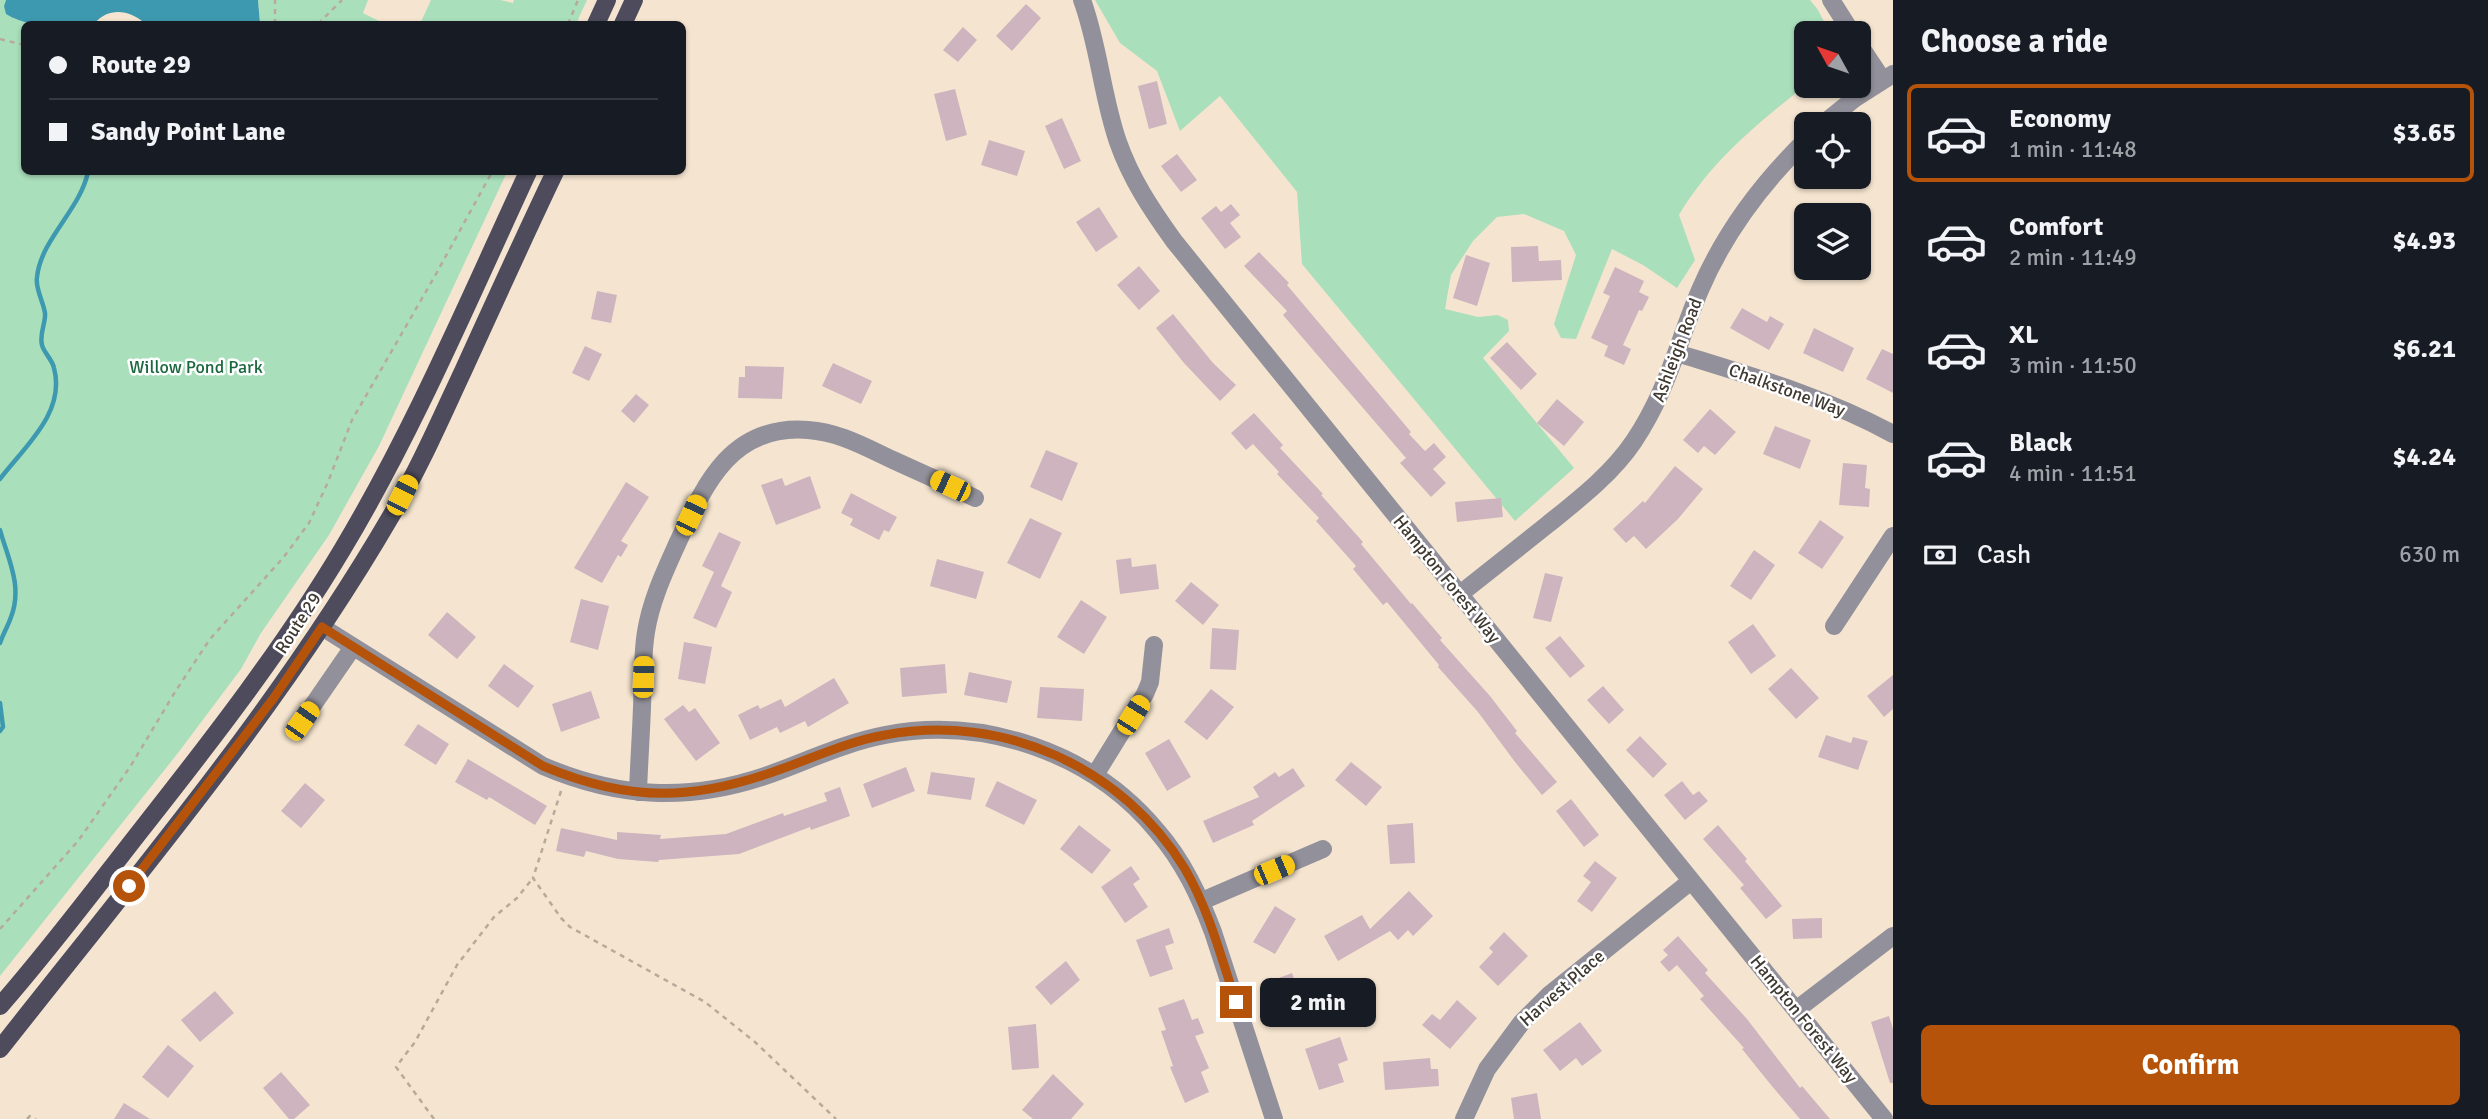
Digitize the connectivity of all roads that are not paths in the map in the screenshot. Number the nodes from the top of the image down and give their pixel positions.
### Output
1 (607, 0) edge
2 (634, 0) edge
3 (1082, 0) edge
4 (1831, 0) edge
5 (597, 21) edge
6 (624, 21) edge
7 (1844, 21) edge
8 (1871, 57) edge
9 (1888, 76) edge
10 (1839, 112) edge
11 (1794, 153) edge
12 (527, 175) edge
13 (554, 175) edge
14 (1677, 353) junction
15 (1893, 434) edge
16 (975, 498) dead end
17 (1893, 536) edge
18 (1460, 594) junction
19 (1834, 626) dead end
20 (322, 627) junction
21 (1154, 645) dead end
22 (353, 647) junction
23 (302, 721) dead end
24 (1095, 775) junction
25 (638, 792) junction
26 (1323, 849) dead end
27 (1691, 881) junction
28 (1202, 901) junction
29 (1893, 936) edge
30 (0, 1006) edge
31 (1796, 1010) junction
32 (0, 1049) edge
33 (1274, 1119) edge
34 (1464, 1119) edge
35 (1884, 1119) edge

1 - 5 main road
2 - 6 main road
3 - 18 street, Hampton Forest Way
4 - 7 street
8 - 9 street
9 - 10 street
11 - 14 street, Ashleigh Road
12 - 30 main road, Route 29
13 - 20 main road, Route 29
14 - 15 street, Chalkstone Way
14 - 18 street, Ashleigh Road
16 - 25 street
17 - 19 street
18 - 27 street, Hampton Forest Way
20 - 22 street
20 - 32 main road, Route 29
21 - 24 street
22 - 23 street
22 - 25 street
24 - 25 street
24 - 28 street
26 - 28 street
27 - 31 street, Hampton Forest Way
27 - 34 street, Harvest Place
28 - 33 street
29 - 31 street
31 - 35 street, Hampton Forest Way

